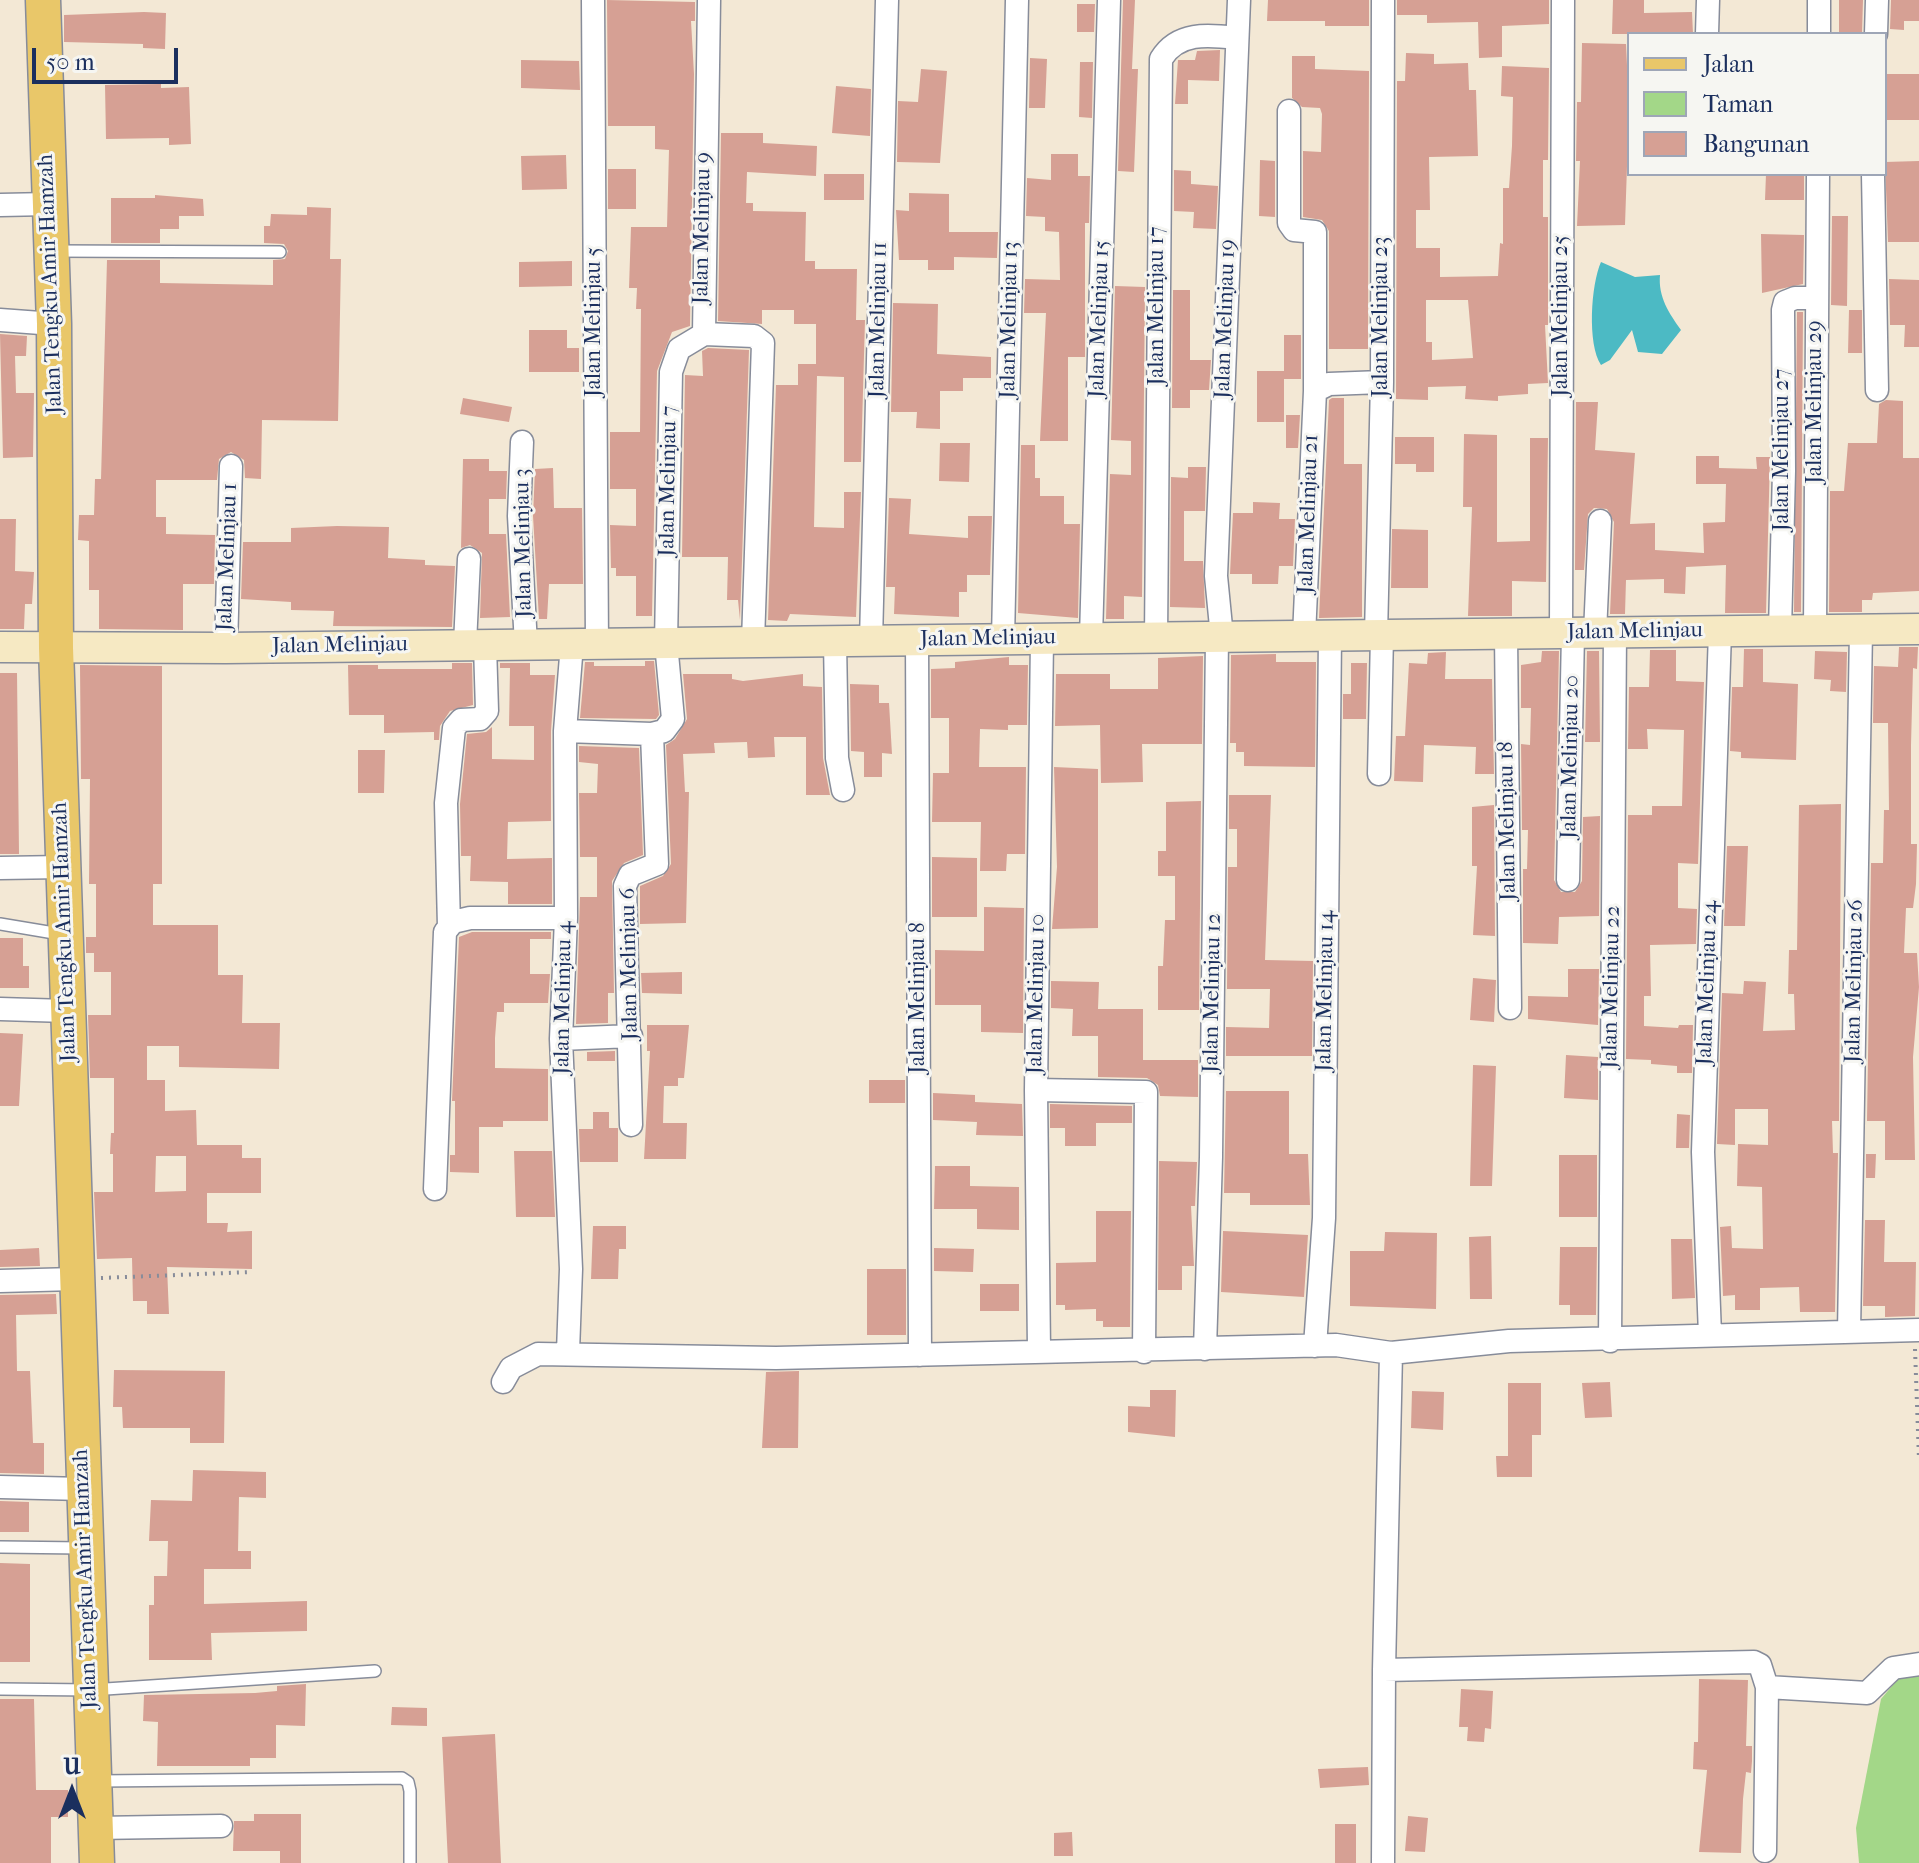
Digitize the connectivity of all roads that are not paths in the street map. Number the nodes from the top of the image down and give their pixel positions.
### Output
1 (43, 0) edge
2 (593, 0) edge
3 (709, 0) edge
4 (887, 0) edge
5 (1017, 0) edge
6 (1109, 0) edge
7 (1239, 0) edge
8 (1383, 0) edge
9 (1563, 0) edge
10 (1708, 0) edge
11 (1819, 0) edge
12 (1877, 0) edge
13 (1707, 32) edge
14 (1819, 32) edge
15 (1876, 32) edge
16 (1237, 38) junction
17 (1289, 111) dead end
18 (1818, 176) edge
19 (1873, 176) edge
20 (49, 204) junction
21 (0, 205) edge
22 (51, 251) junction
23 (280, 252) dead end
24 (1816, 298) junction
25 (0, 320) edge
26 (54, 324) junction
27 (704, 334) junction
28 (1382, 382) junction
29 (1877, 390) dead end
30 (1315, 391) junction
31 (522, 442) dead end
32 (231, 466) dead end
33 (1600, 521) dead end
34 (469, 559) dead end
35 (1919, 629) edge
36 (1780, 630) junction
37 (1815, 630) junction
38 (1861, 630) junction
39 (1720, 631) junction
40 (1586, 633) junction
41 (1506, 634) junction
42 (1379, 635) junction
43 (1317, 636) junction
44 (1219, 637) junction
45 (1091, 638) junction
46 (1156, 638) junction
47 (1003, 639) junction
48 (1042, 639) junction
49 (917, 640) junction
50 (835, 641) junction
51 (871, 641) junction
52 (753, 642) junction
53 (666, 643) junction
54 (585, 644) junction
55 (475, 645) junction
56 (526, 645) junction
57 (0, 647) edge
58 (56, 648) junction
59 (226, 648) junction
60 (565, 731) junction
61 (652, 734) junction
62 (1379, 774) dead end
63 (843, 790) dead end
64 (63, 867) junction
65 (0, 868) edge
66 (1568, 880) dead end
67 (566, 918) junction
68 (0, 924) edge
69 (449, 927) junction
70 (65, 935) junction
71 (1510, 1008) dead end
72 (0, 1009) edge
73 (67, 1011) junction
74 (631, 1036) junction
75 (561, 1039) junction
76 (1036, 1090) junction
77 (631, 1125) dead end
78 (435, 1189) dead end
79 (75, 1279) junction
80 (0, 1281) edge
81 (1917, 1330) edge
82 (1849, 1332) junction
83 (1710, 1335) junction
84 (1610, 1341) junction
85 (1315, 1346) junction
86 (1205, 1349) junction
87 (1039, 1350) junction
88 (568, 1352) junction
89 (1144, 1352) junction
90 (1391, 1353) junction
91 (920, 1355) junction
92 (503, 1382) dead end
93 (0, 1487) edge
94 (83, 1489) junction
95 (0, 1547) edge
96 (85, 1548) junction
97 (1919, 1664) edge
98 (1384, 1670) junction
99 (375, 1671) dead end
100 (1767, 1687) junction
101 (0, 1689) edge
102 (91, 1690) junction
103 (94, 1781) junction
104 (221, 1826) dead end
105 (96, 1828) junction
106 (1765, 1851) dead end
107 (97, 1863) edge
108 (410, 1863) edge
109 (1383, 1863) edge

1 - 20 main road, Jalan Tengku Amir Hamzah
2 - 54 street, Jalan Melinjau 5
3 - 27 street, Jalan Melinjau 9
4 - 51 street, Jalan Melinjau 11
5 - 47 street, Jalan Melinjau 13
6 - 45 street, Jalan Melinjau 15
7 - 16 street, Jalan Melinjau 19
8 - 28 street, Jalan Melinjau 23
9 - 40 street, Jalan Melinjau 25
10 - 13 street
11 - 14 street
12 - 15 street
16 - 44 street, Jalan Melinjau 19
16 - 46 street, Jalan Melinjau 17
17 - 30 street, Jalan Melinjau 21
18 - 24 street, Jalan Melinjau 29
19 - 29 street
20 - 21 street
20 - 22 main road, Jalan Tengku Amir Hamzah
22 - 23 lane
22 - 26 main road, Jalan Tengku Amir Hamzah
24 - 36 street, Jalan Melinjau 27
24 - 37 street, Jalan Melinjau 29
25 - 26 street
26 - 58 main road, Jalan Tengku Amir Hamzah
27 - 52 street, Jalan Melinjau 9
27 - 53 street, Jalan Melinjau 7
28 - 30 street
28 - 42 street, Jalan Melinjau 23
30 - 43 street, Jalan Melinjau 21
31 - 56 street, Jalan Melinjau 3
32 - 59 street, Jalan Melinjau 1
33 - 40 street
34 - 55 street
35 - 38 street, Jalan Melinjau
36 - 37 street, Jalan Melinjau
36 - 39 street, Jalan Melinjau
37 - 38 street, Jalan Melinjau
38 - 82 street, Jalan Melinjau 26
39 - 40 street, Jalan Melinjau
39 - 83 street, Jalan Melinjau 24
40 - 41 street, Jalan Melinjau
40 - 66 street, Jalan Melinjau 20
40 - 84 street, Jalan Melinjau 22
41 - 42 street, Jalan Melinjau
41 - 71 street, Jalan Melinjau 18
42 - 43 street, Jalan Melinjau
42 - 62 street, Jalan Melinjau 23
43 - 44 street, Jalan Melinjau
43 - 85 street, Jalan Melinjau 14
44 - 46 street, Jalan Melinjau
44 - 86 street, Jalan Melinjau 12
45 - 46 street, Jalan Melinjau
45 - 48 street, Jalan Melinjau
47 - 48 street, Jalan Melinjau
47 - 49 street, Jalan Melinjau
48 - 76 street, Jalan Melinjau 10
49 - 51 street, Jalan Melinjau
49 - 91 street, Jalan Melinjau 8
50 - 51 street, Jalan Melinjau
50 - 52 street, Jalan Melinjau
50 - 63 street
52 - 53 street, Jalan Melinjau
53 - 54 street, Jalan Melinjau
53 - 61 street
54 - 56 street, Jalan Melinjau
54 - 60 street, Jalan Melinjau 4
55 - 56 street, Jalan Melinjau
55 - 59 street, Jalan Melinjau
55 - 69 street
57 - 58 street, Jalan Melinjau
58 - 59 street, Jalan Melinjau
58 - 64 main road, Jalan Tengku Amir Hamzah
60 - 61 street
60 - 67 street, Jalan Melinjau 4
61 - 74 street, Jalan Melinjau 6
64 - 65 street
64 - 70 main road, Jalan Tengku Amir Hamzah
67 - 69 street
67 - 75 street, Jalan Melinjau 4
68 - 70 lane
69 - 78 street
70 - 73 main road, Jalan Tengku Amir Hamzah
72 - 73 street
73 - 79 main road, Jalan Tengku Amir Hamzah
74 - 75 street
74 - 77 street, Jalan Melinjau 6
75 - 88 street, Jalan Melinjau 4
76 - 87 street, Jalan Melinjau 10
76 - 89 street
79 - 80 street
79 - 94 main road, Jalan Tengku Amir Hamzah
81 - 82 street
82 - 83 street
83 - 84 street
84 - 90 street
85 - 86 street
85 - 90 street
86 - 89 street
87 - 89 street
87 - 91 street
88 - 91 street
88 - 92 street
90 - 98 street
93 - 94 street
94 - 96 main road, Jalan Tengku Amir Hamzah
95 - 96 lane
96 - 102 main road, Jalan Tengku Amir Hamzah
97 - 100 street
98 - 100 street
98 - 109 street
99 - 102 lane
100 - 106 street
101 - 102 lane
102 - 103 main road, Jalan Tengku Amir Hamzah
103 - 105 main road, Jalan Tengku Amir Hamzah
103 - 108 lane
104 - 105 street
105 - 107 main road, Jalan Tengku Amir Hamzah

